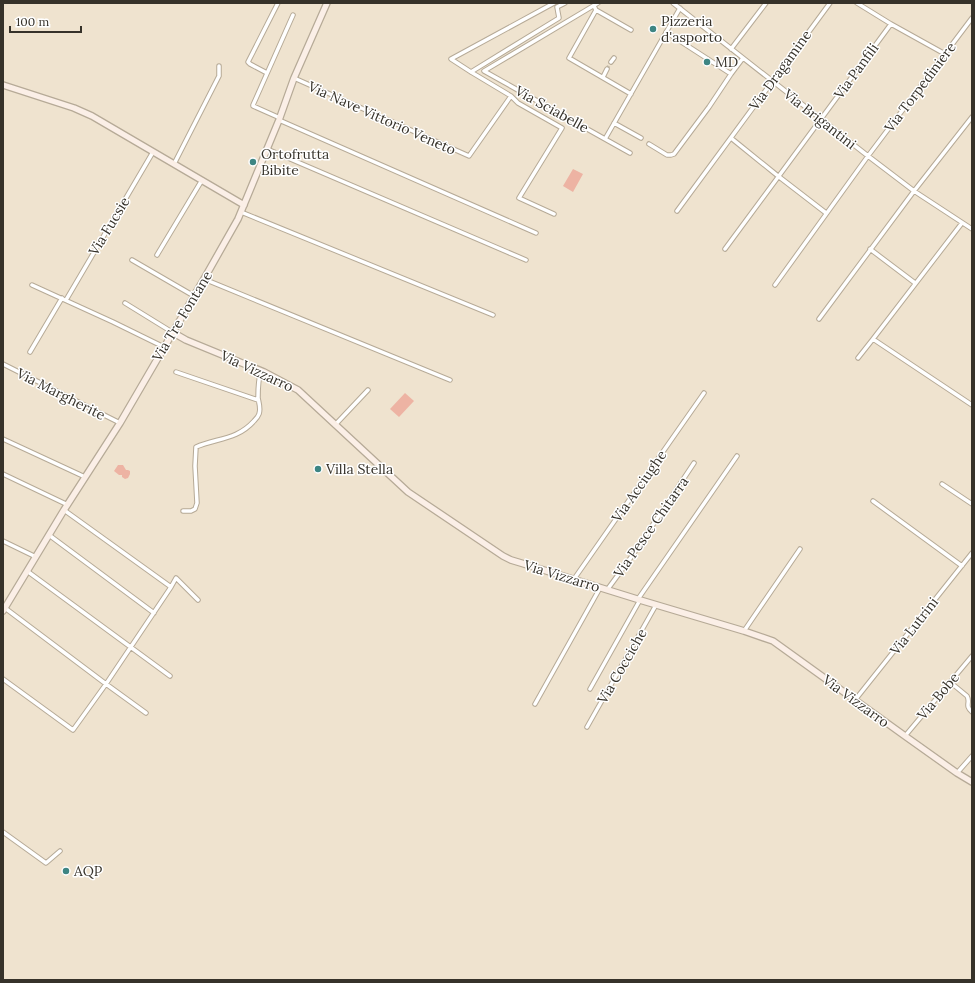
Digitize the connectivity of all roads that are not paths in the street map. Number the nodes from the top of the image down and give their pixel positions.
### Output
1 (278, 3) edge
2 (327, 3) edge
3 (554, 3) edge
4 (565, 3) edge
5 (598, 3) edge
6 (672, 3) edge
7 (766, 3) edge
8 (830, 3) edge
9 (857, 3) edge
10 (594, 6) junction
11 (680, 8) junction
12 (596, 10) junction
13 (293, 15) dead end
14 (972, 18) edge
15 (891, 24) junction
16 (631, 30) dead end
17 (666, 32) junction
18 (731, 49) junction
19 (945, 54) junction
20 (743, 58) junction
21 (219, 66) dead end
22 (608, 69) tunnel mouth
23 (471, 72) junction
24 (267, 73) junction
25 (731, 74) junction
26 (603, 77) junction
27 (294, 78) junction
28 (772, 81) junction
29 (3, 85) edge
30 (631, 94) junction
31 (510, 96) junction
32 (972, 117) edge
33 (279, 119) junction
34 (821, 119) junction
35 (614, 123) junction
36 (641, 138) dead end
37 (731, 138) junction
38 (605, 139) junction
39 (649, 144) dead end
40 (267, 149) junction
41 (153, 152) junction
42 (630, 153) dead end
43 (868, 156) junction
44 (174, 164) junction
45 (778, 176) junction
46 (202, 180) junction
47 (914, 191) junction
48 (244, 205) junction
49 (677, 211) dead end
50 (241, 212) junction
51 (826, 213) junction
52 (554, 214) dead end
53 (962, 223) junction
54 (972, 229) edge
55 (536, 234) dead end
56 (725, 249) dead end
57 (870, 249) junction
58 (157, 255) dead end
59 (132, 260) dead end
60 (526, 260) dead end
61 (204, 279) junction
62 (915, 284) junction
63 (32, 285) dead end
64 (775, 285) dead end
65 (194, 296) junction
66 (64, 299) junction
67 (125, 303) dead end
68 (493, 315) dead end
69 (819, 319) dead end
70 (172, 332) junction
71 (873, 339) junction
72 (164, 347) junction
73 (30, 352) dead end
74 (858, 358) dead end
75 (3, 364) edge
76 (261, 371) junction
77 (176, 372) dead end
78 (450, 380) dead end
79 (368, 390) dead end
80 (704, 393) dead end
81 (258, 400) junction
82 (972, 405) edge
83 (120, 423) junction
84 (335, 425) junction
85 (3, 439) edge
86 (737, 456) dead end
87 (694, 463) dead end
88 (3, 474) edge
89 (85, 477) junction
90 (942, 484) dead end
91 (873, 501) dead end
92 (972, 504) edge
93 (68, 505) junction
94 (64, 510) junction
95 (183, 511) dead end
96 (49, 535) junction
97 (3, 541) edge
98 (800, 549) dead end
99 (972, 553) edge
100 (36, 557) junction
101 (962, 566) junction
102 (27, 571) junction
103 (574, 579) junction
104 (171, 588) junction
105 (600, 588) junction
106 (607, 590) junction
107 (198, 600) dead end
108 (639, 600) junction
109 (656, 605) junction
110 (4, 609) edge
111 (154, 613) junction
112 (744, 631) junction
113 (131, 647) junction
114 (972, 656) edge
115 (170, 676) dead end
116 (3, 679) edge
117 (950, 682) junction
118 (106, 684) junction
119 (590, 689) dead end
120 (855, 700) junction
121 (535, 704) dead end
122 (972, 712) edge
123 (146, 713) dead end
124 (587, 727) dead end
125 (905, 736) junction
126 (972, 756) edge
127 (958, 773) junction
128 (972, 782) edge
129 (3, 832) edge
130 (60, 851) dead end

1 - 24 street
2 - 27 street, Via Tre Fontane
3 - 23 street
4 - 23 street
5 - 10 street, Via Sciabelle
6 - 11 street, Via Brigantini
7 - 18 street
8 - 28 street, Via Dragamine
9 - 15 street
10 - 12 street
10 - 38 street, Via Sciabelle
11 - 17 street, Via Sciabelle
11 - 18 street, Via Brigantini
12 - 16 street
12 - 26 street
13 - 24 street
14 - 19 street, Via Torpediniere
15 - 19 street
15 - 34 street, Via Panfili
17 - 25 street
17 - 30 street, Via Sciabelle
18 - 20 street, Via Brigantini
19 - 43 street, Via Torpediniere
20 - 25 street
20 - 28 street, Via Brigantini
21 - 44 street
22 - 26 street
23 - 31 street
24 - 33 street
25 - 39 street
26 - 30 street
27 - 31 street, Via Nave Vittorio Veneto
27 - 33 street, Via Tre Fontane
28 - 34 street, Via Brigantini
28 - 37 street, Via Dragamine
29 - 41 street
30 - 35 street, Via Sciabelle
31 - 52 street
32 - 47 street
33 - 40 street, Via Tre Fontane
33 - 55 street
34 - 43 street, Via Brigantini
34 - 45 street, Via Panfili
35 - 36 street
35 - 38 street, Via Sciabelle
37 - 45 street
37 - 49 street, Via Dragamine
38 - 42 street
40 - 48 street, Via Tre Fontane
40 - 60 street
41 - 44 street
41 - 66 street, Via Fucsie
43 - 47 street, Via Brigantini
43 - 51 street, Via Torpediniere
44 - 46 street
45 - 51 street
45 - 56 street, Via Panfili
46 - 48 street
46 - 58 street
47 - 53 street, Via Brigantini
47 - 57 street
48 - 50 street, Via Tre Fontane
50 - 61 street, Via Tre Fontane
50 - 68 street
51 - 64 street, Via Torpediniere
53 - 54 street, Via Brigantini
53 - 62 street
57 - 62 street
57 - 69 street
59 - 65 street
61 - 65 street, Via Tre Fontane
61 - 78 street
62 - 71 street
63 - 66 street
65 - 70 street, Via Tre Fontane
66 - 72 street
66 - 73 street, Via Fucsie
67 - 70 street
70 - 72 street, Via Tre Fontane
70 - 76 street, Via Vizzarro
71 - 74 street
71 - 82 street
72 - 83 street, Via Tre Fontane
75 - 83 street, Via Margherite
76 - 81 street
76 - 84 street, Via Vizzarro
77 - 81 street
79 - 84 street
80 - 103 street, Via Acciughe
81 - 95 street
83 - 89 street, Via Tre Fontane
84 - 103 street, Via Vizzarro
85 - 89 street
86 - 108 street
87 - 106 street, Via Pesce Chitarra
88 - 93 street
89 - 93 street, Via Tre Fontane
90 - 92 street
91 - 101 street
93 - 94 street, Via Tre Fontane
94 - 96 street, Via Tre Fontane
94 - 104 street
96 - 100 street, Via Tre Fontane
96 - 111 street
97 - 100 street
98 - 112 street
99 - 101 street, Via Lutrini
100 - 102 street, Via Tre Fontane
101 - 120 street, Via Lutrini
102 - 110 street, Via Tre Fontane
102 - 113 street
103 - 105 street, Via Vizzarro
104 - 107 street
104 - 111 street
105 - 106 street, Via Vizzarro
105 - 121 street
106 - 108 street, Via Vizzarro
108 - 109 street, Via Vizzarro
108 - 119 street
109 - 112 street, Via Vizzarro
109 - 124 street, Via Cocciche
110 - 118 street
111 - 113 street
112 - 120 street, Via Vizzarro
113 - 115 street
113 - 118 street
114 - 117 street, Via Bobe
116 - 118 street
117 - 122 street
117 - 125 street, Via Bobe
118 - 123 street
120 - 125 street, Via Vizzarro
125 - 127 street, Via Vizzarro
126 - 127 street
127 - 128 street, Via Vizzarro
129 - 130 street

